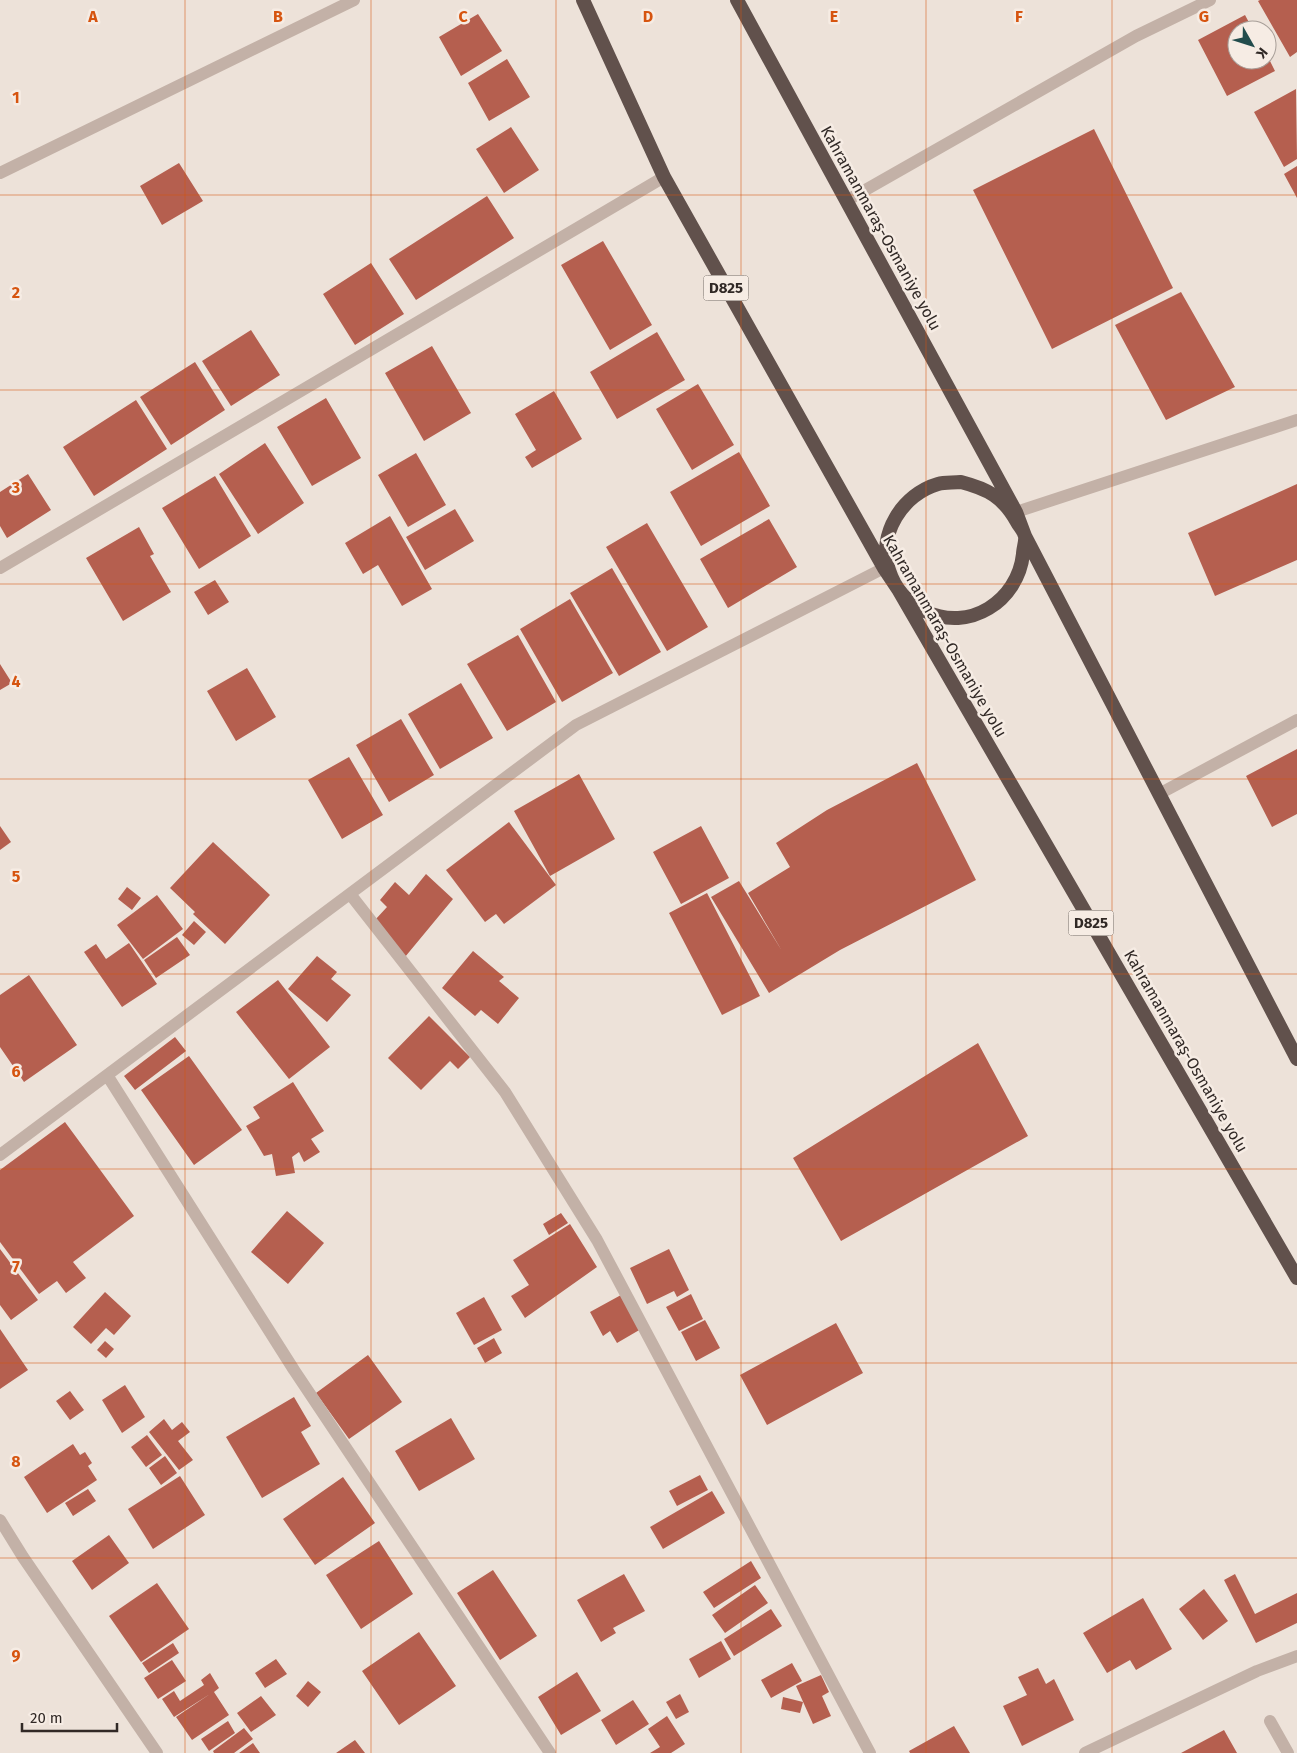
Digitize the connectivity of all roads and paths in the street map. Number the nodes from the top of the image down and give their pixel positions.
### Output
1 (354, 0) edge
2 (583, 0) edge
3 (737, 0) edge
4 (1210, 0) edge
5 (0, 173) edge
6 (664, 177) junction
7 (846, 202) junction
8 (1297, 420) edge
9 (1016, 512) junction
10 (1025, 536) junction
11 (0, 568) edge
12 (884, 568) junction
13 (898, 589) junction
14 (1297, 720) edge
15 (1158, 794) junction
16 (350, 894) junction
17 (1297, 1059) edge
18 (107, 1076) junction
19 (0, 1155) edge
20 (1297, 1278) edge
21 (0, 1520) edge
22 (1297, 1656) edge
23 (1270, 1721) dead end
24 (157, 1753) edge
25 (550, 1753) edge
26 (870, 1753) edge
27 (1085, 1753) edge
28 (1288, 1753) edge

1 - 5 street
2 - 6 highway, Kahramanmaraş-Osmaniye yolu / D825
3 - 7 highway, Kahramanmaraş-Osmaniye yolu
4 - 7 street
6 - 11 street
6 - 12 highway, Kahramanmaraş-Osmaniye yolu / D825
7 - 9 highway, Kahramanmaraş-Osmaniye yolu
8 - 9 street
9 - 10 highway, Kahramanmaraş-Osmaniye yolu
10 - 13 highway
10 - 13 highway
10 - 15 highway, Kahramanmaraş-Osmaniye yolu
12 - 13 highway, Kahramanmaraş-Osmaniye yolu / D825
12 - 16 street
13 - 20 highway, Kahramanmaraş-Osmaniye yolu / D825
14 - 15 street
15 - 17 highway, Kahramanmaraş-Osmaniye yolu
16 - 18 street
16 - 26 street
18 - 19 street
18 - 25 street
21 - 24 street
22 - 27 street
23 - 28 street

